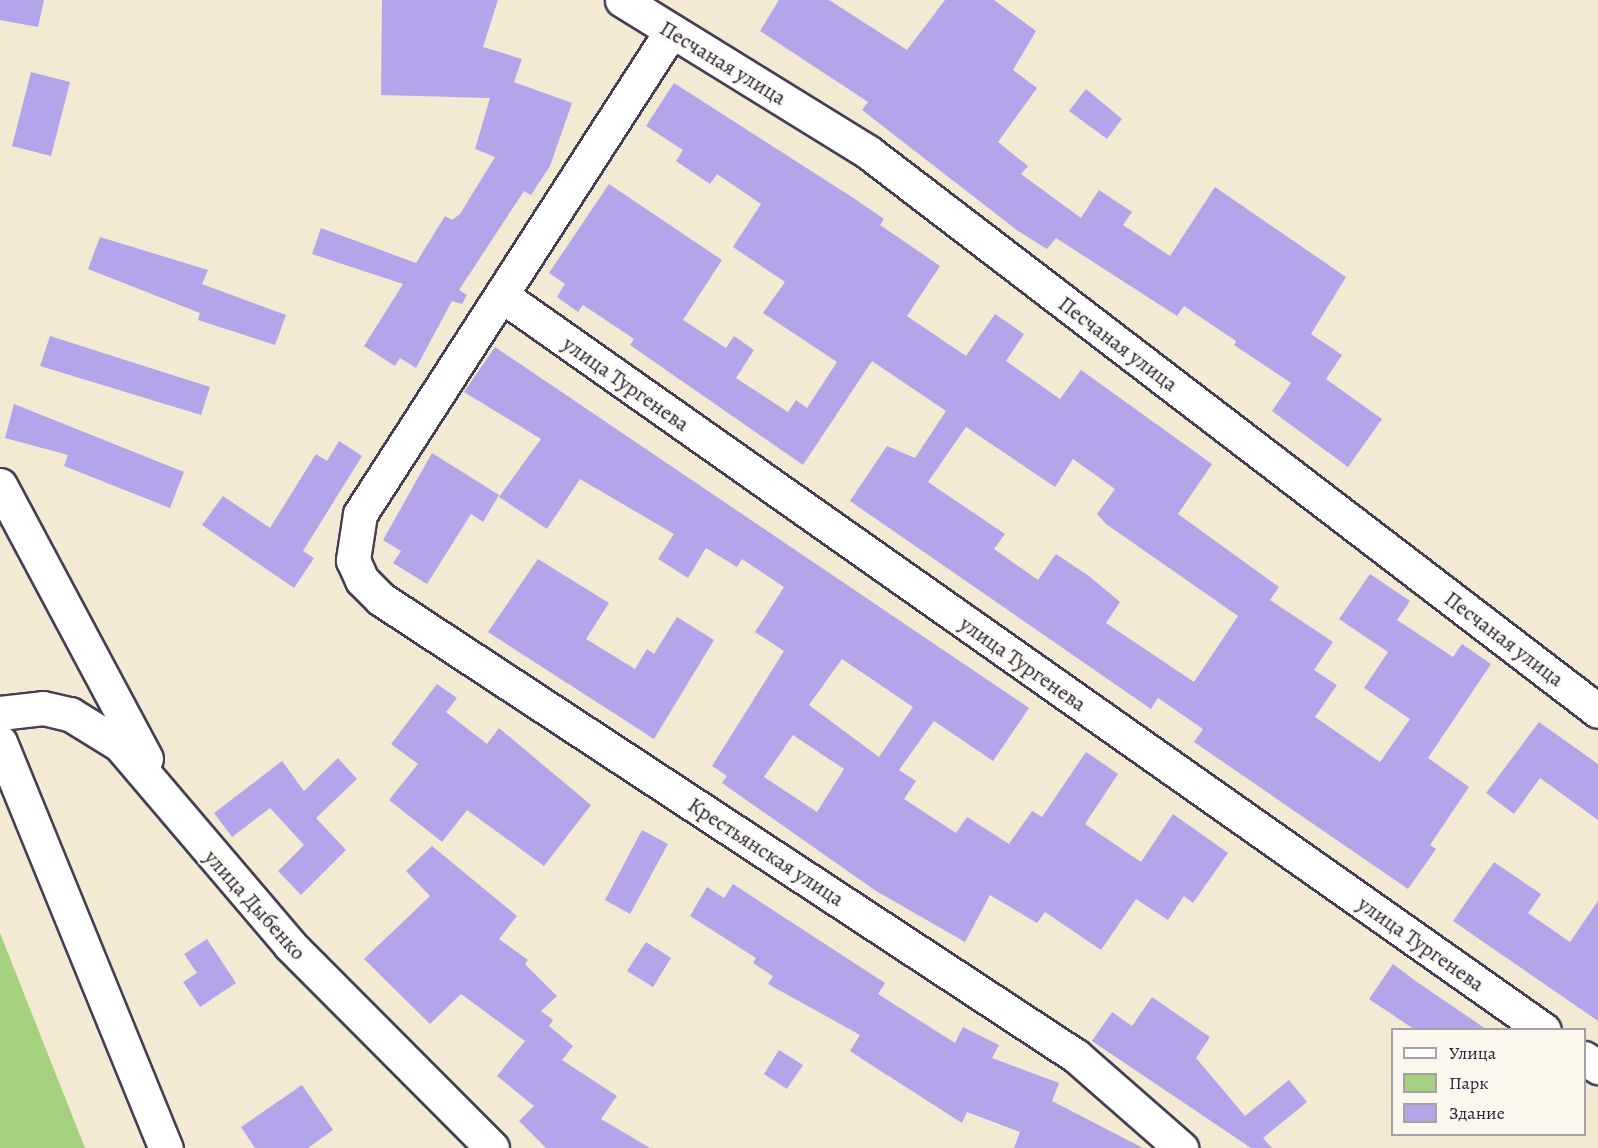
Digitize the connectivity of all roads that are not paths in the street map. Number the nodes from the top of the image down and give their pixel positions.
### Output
1 (622, 0) edge
2 (670, 33) junction
3 (504, 297) junction
4 (0, 485) edge
5 (1598, 711) edge
6 (0, 713) edge
7 (0, 742) edge
8 (172, 809) junction
9 (1543, 1028) edge
10 (166, 1148) edge
11 (492, 1148) edge
12 (1180, 1148) edge

1 - 2 street, Песчаная улица
2 - 3 street
2 - 5 street, Песчаная улица
3 - 9 street, улица Тургенева
3 - 12 street, Крестьянская улица
4 - 8 street
6 - 8 street, улица Дыбенко
7 - 10 street
8 - 11 street, улица Дыбенко

